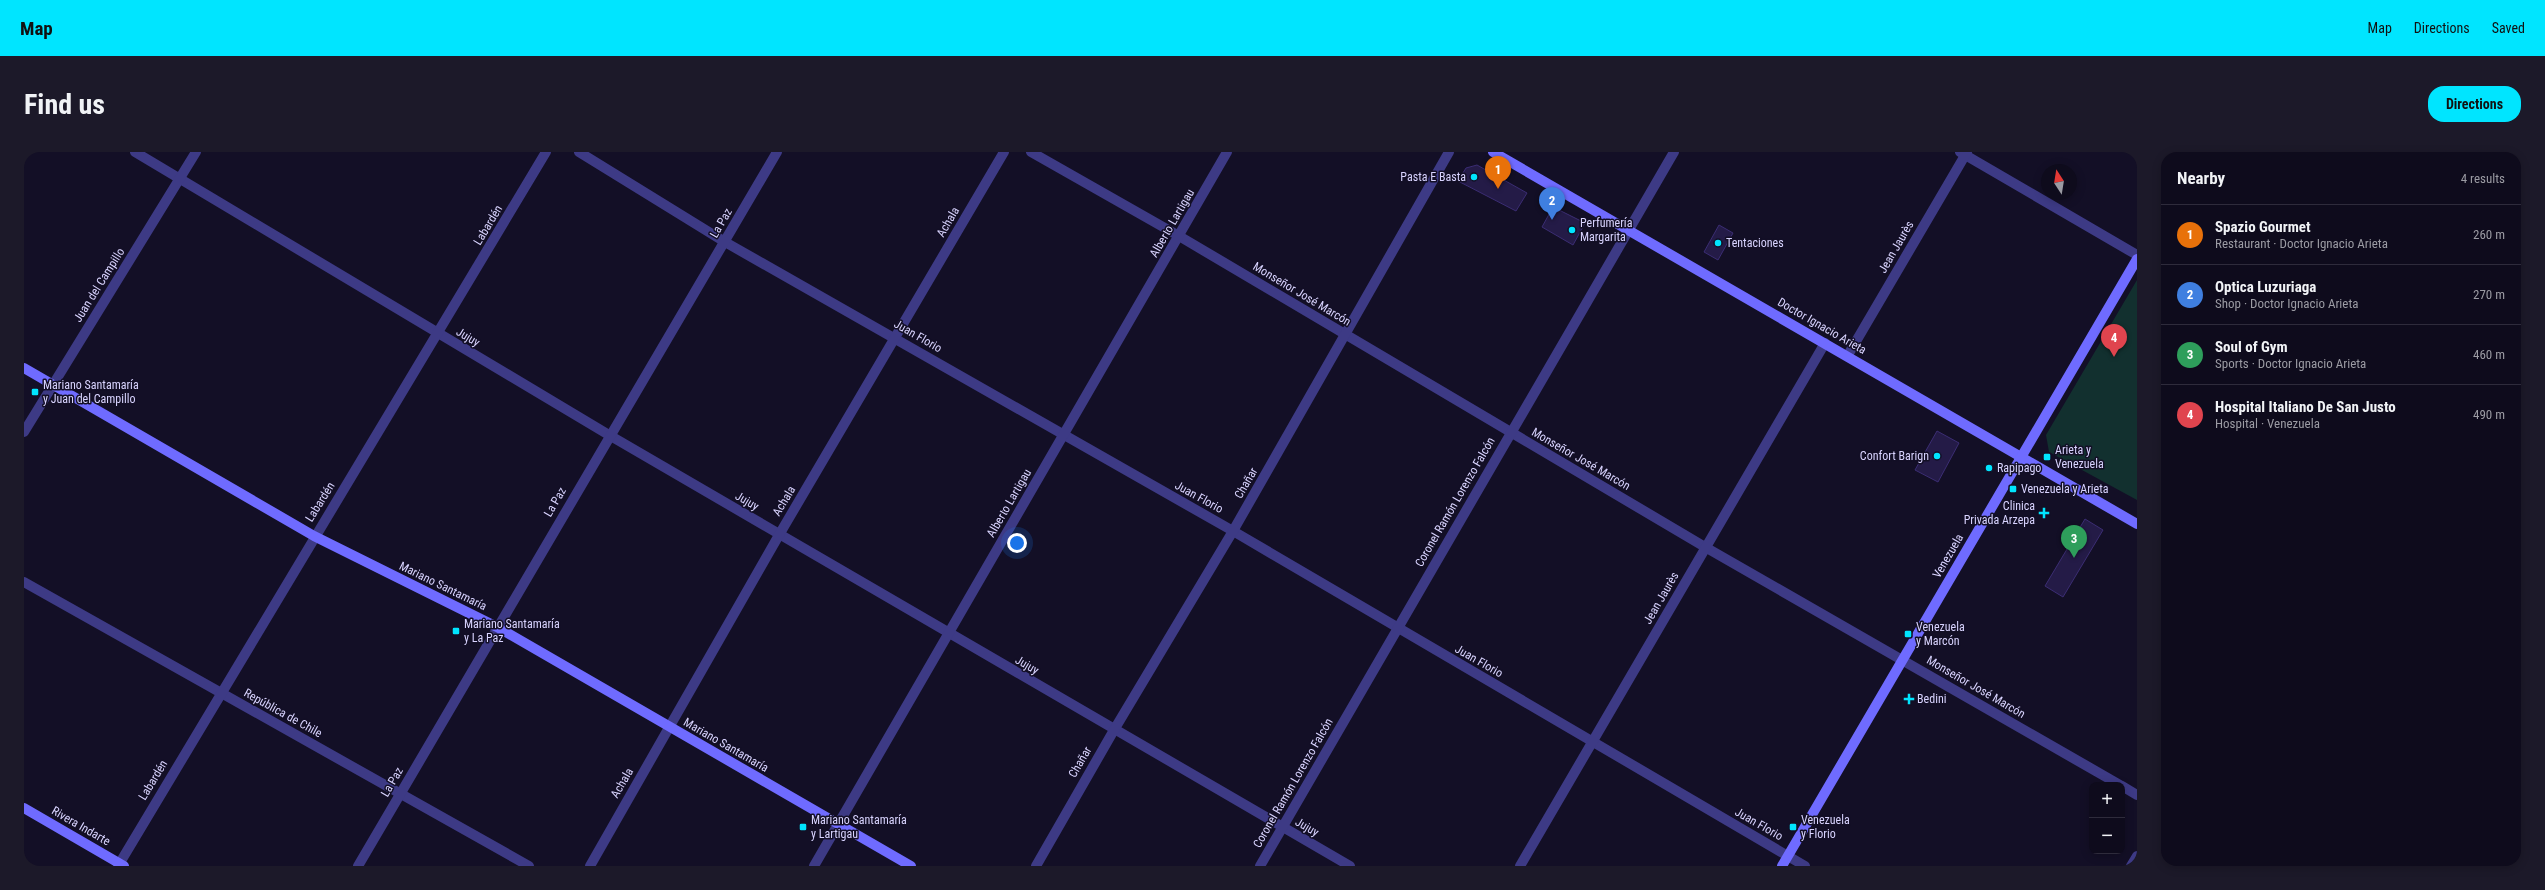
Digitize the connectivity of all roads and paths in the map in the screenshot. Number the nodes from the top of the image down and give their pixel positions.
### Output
1 (135, 152) edge
2 (196, 152) edge
3 (546, 152) edge
4 (579, 152) edge
5 (777, 152) edge
6 (1004, 152) edge
7 (1031, 152) edge
8 (1227, 152) edge
9 (1449, 152) edge
10 (1493, 152) edge
11 (1674, 152) edge
12 (1964, 153) edge
13 (181, 178) junction
14 (1629, 229) junction
15 (1179, 236) junction
16 (725, 242) junction
17 (2137, 255) edge
18 (2137, 259) edge
19 (438, 334) junction
20 (1346, 335) junction
21 (896, 338) junction
22 (1825, 342) junction
23 (1848, 356) junction
24 (24, 368) edge
25 (52, 385) junction
26 (24, 432) edge
27 (1511, 433) junction
28 (609, 435) junction
29 (1063, 436) junction
30 (2021, 457) junction
31 (2137, 524) edge
32 (1233, 531) junction
33 (779, 535) junction
34 (314, 536) junction
35 (1705, 547) junction
36 (24, 582) edge
37 (497, 627) junction
38 (1397, 628) junction
39 (948, 634) junction
40 (1903, 660) junction
41 (220, 693) junction
42 (669, 727) junction
43 (1114, 730) junction
44 (1592, 742) junction
45 (2114, 782) edge
46 (2125, 788) edge
47 (401, 792) junction
48 (2137, 795) edge
49 (24, 808) edge
50 (839, 824) junction
51 (1283, 827) junction
52 (1788, 856) junction
53 (2137, 856) edge
54 (120, 865) edge
55 (358, 866) edge
56 (529, 866) edge
57 (590, 866) edge
58 (814, 866) edge
59 (911, 866) edge
60 (1036, 866) edge
61 (1260, 866) edge
62 (1350, 866) edge
63 (1520, 866) edge
64 (1782, 866) edge
65 (1805, 866) edge
66 (2131, 866) edge

1 - 13 street, Jujuy
2 - 13 street, Juan del Campillo
3 - 19 street, Labardén
4 - 16 street, Juan Florio
5 - 16 street, La Paz
6 - 21 street, Achala
7 - 15 street, Monseñor José Marcón
8 - 15 street, Alberto Lartigau
9 - 20 street, Chañar
10 - 14 street, Doctor Ignacio Arieta
11 - 14 street, Coronel Ramón Lorenzo Falcón
12 - 17 street
12 - 23 street, Jean Jaurès
13 - 19 street, Jujuy
13 - 25 street, Juan del Campillo
14 - 22 street, Doctor Ignacio Arieta
14 - 27 street, Coronel Ramón Lorenzo Falcón
15 - 20 street, Monseñor José Marcón
15 - 29 street, Alberto Lartigau
16 - 21 street, Juan Florio
16 - 28 street, La Paz
18 - 30 street, Venezuela
19 - 28 street, Jujuy
19 - 34 street, Labardén
20 - 27 street, Monseñor José Marcón
20 - 32 street, Chañar
21 - 29 street, Juan Florio
21 - 33 street, Achala
22 - 23 street, Doctor Ignacio Arieta
22 - 35 street, Jean Jaurès
23 - 30 street, Doctor Ignacio Arieta
24 - 25 street, Mariano Santamaría
25 - 26 street, Juan del Campillo
25 - 34 street, Mariano Santamaría
27 - 35 street, Monseñor José Marcón
27 - 38 street, Coronel Ramón Lorenzo Falcón
28 - 33 street, Jujuy
28 - 37 street, La Paz
29 - 32 street, Juan Florio
29 - 39 street, Alberto Lartigau
30 - 31 street, Doctor Ignacio Arieta
30 - 40 street, Venezuela
32 - 38 street, Juan Florio
32 - 43 street, Chañar
33 - 39 street, Jujuy
33 - 42 street, Achala
34 - 37 street, Mariano Santamaría
34 - 41 street, Labardén
35 - 40 street, Monseñor José Marcón
35 - 44 street, Jean Jaurès
36 - 41 street, República de Chile
37 - 42 street, Mariano Santamaría
37 - 47 street, La Paz
38 - 44 street, Juan Florio
38 - 51 street, Coronel Ramón Lorenzo Falcón
39 - 43 street, Jujuy
39 - 50 street, Alberto Lartigau
40 - 45 street, Monseñor José Marcón
40 - 52 street, Venezuela
41 - 47 street, República de Chile
41 - 54 street, Labardén
42 - 50 street, Mariano Santamaría
42 - 57 street, Achala
43 - 51 street, Jujuy
43 - 60 street, Chañar
44 - 52 street, Juan Florio
44 - 63 street, Jean Jaurès
46 - 48 street, Monseñor José Marcón
47 - 55 street, La Paz
47 - 56 street, República de Chile
49 - 54 street, Rivera Indarte
50 - 58 street, Alberto Lartigau
50 - 59 street, Mariano Santamaría
51 - 61 street, Coronel Ramón Lorenzo Falcón
51 - 62 street, Jujuy
52 - 64 street, Venezuela
52 - 65 street, Juan Florio
53 - 66 street

